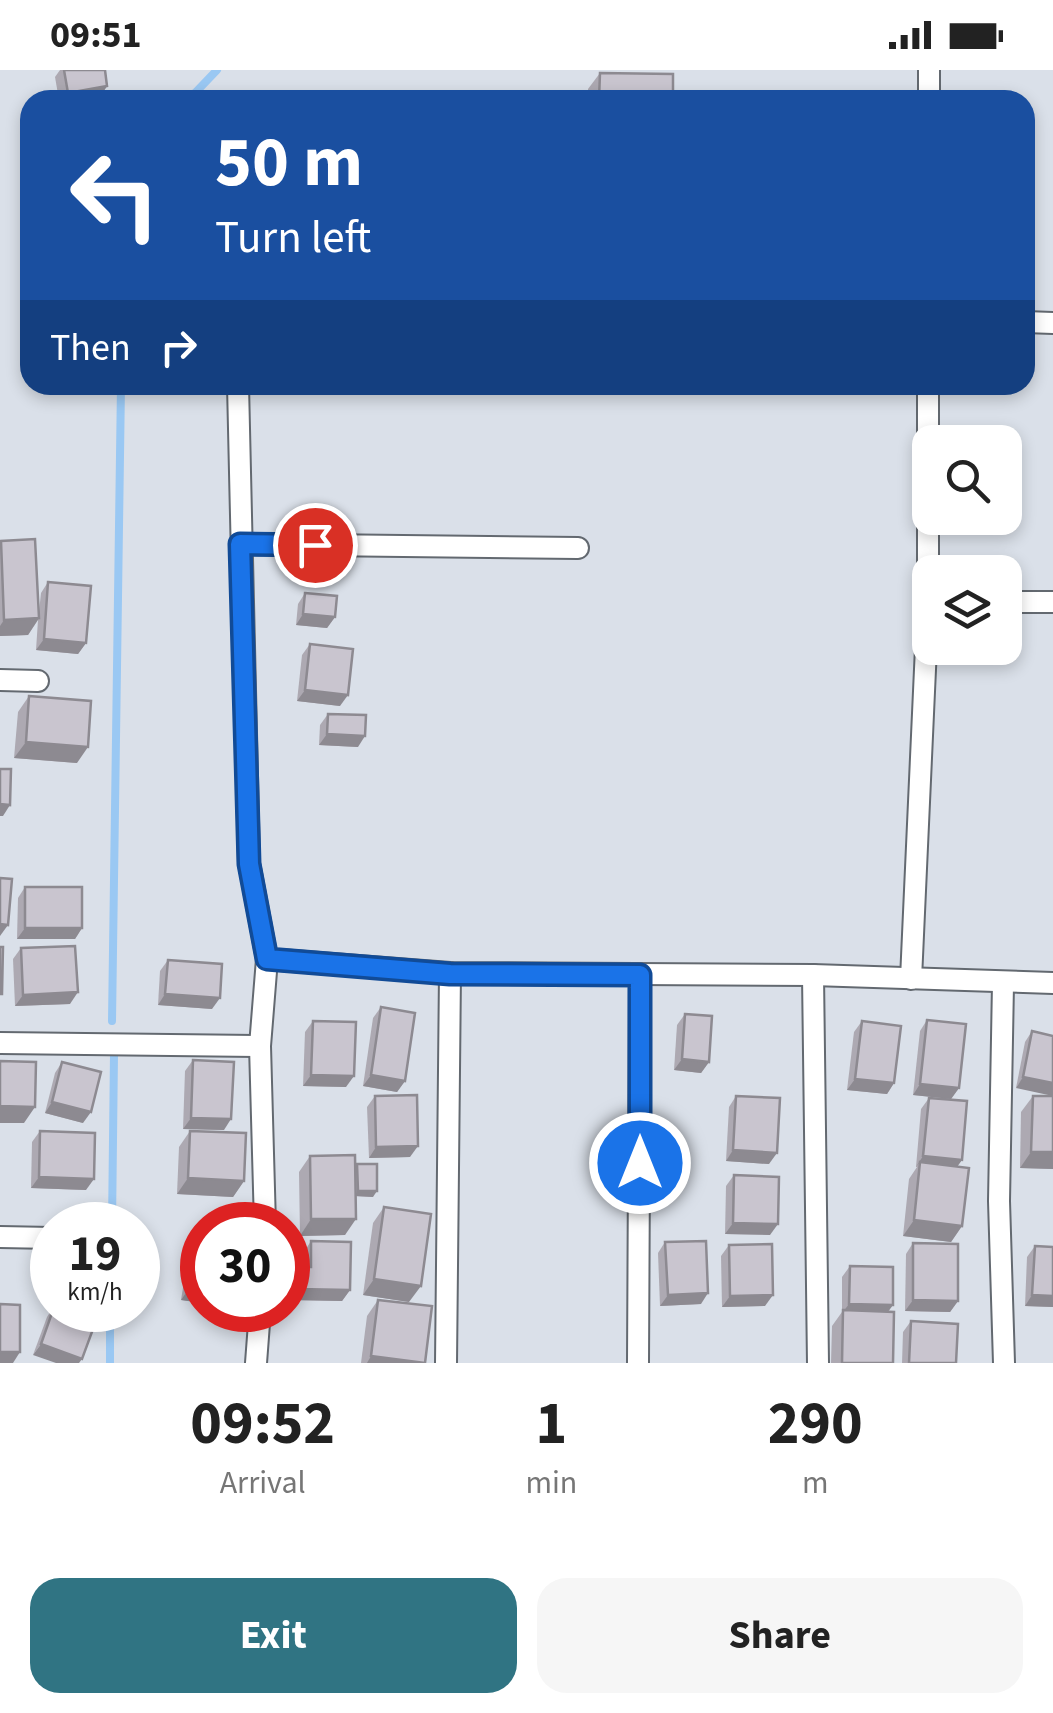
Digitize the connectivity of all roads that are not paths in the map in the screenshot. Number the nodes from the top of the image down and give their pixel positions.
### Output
1 (238, 395) edge
2 (928, 395) edge
3 (240, 544) junction
4 (578, 548) dead end
5 (929, 555) edge
6 (1022, 602) edge
7 (1053, 602) edge
8 (926, 665) edge
9 (0, 680) edge
10 (38, 681) dead end
11 (267, 959) junction
12 (450, 974) junction
13 (812, 974) junction
14 (640, 975) junction
15 (911, 980) junction
16 (1053, 983) edge
17 (1002, 984) junction
18 (0, 1044) edge
19 (260, 1046) junction
20 (264, 1202) edge
21 (0, 1237) edge
22 (30, 1238) edge
23 (258, 1332) edge
24 (256, 1363) edge
25 (446, 1363) edge
26 (638, 1363) edge
27 (818, 1363) edge
28 (1004, 1363) edge

1 - 3 street
2 - 5 street
3 - 4 street
3 - 11 street
6 - 7 street
8 - 15 street
9 - 10 street
11 - 12 street
11 - 19 street
12 - 14 street
12 - 25 street
13 - 14 street
13 - 15 street
13 - 27 street
14 - 26 street
15 - 17 street
16 - 17 street
17 - 28 street
18 - 19 street
19 - 20 street
21 - 22 street
23 - 24 street

